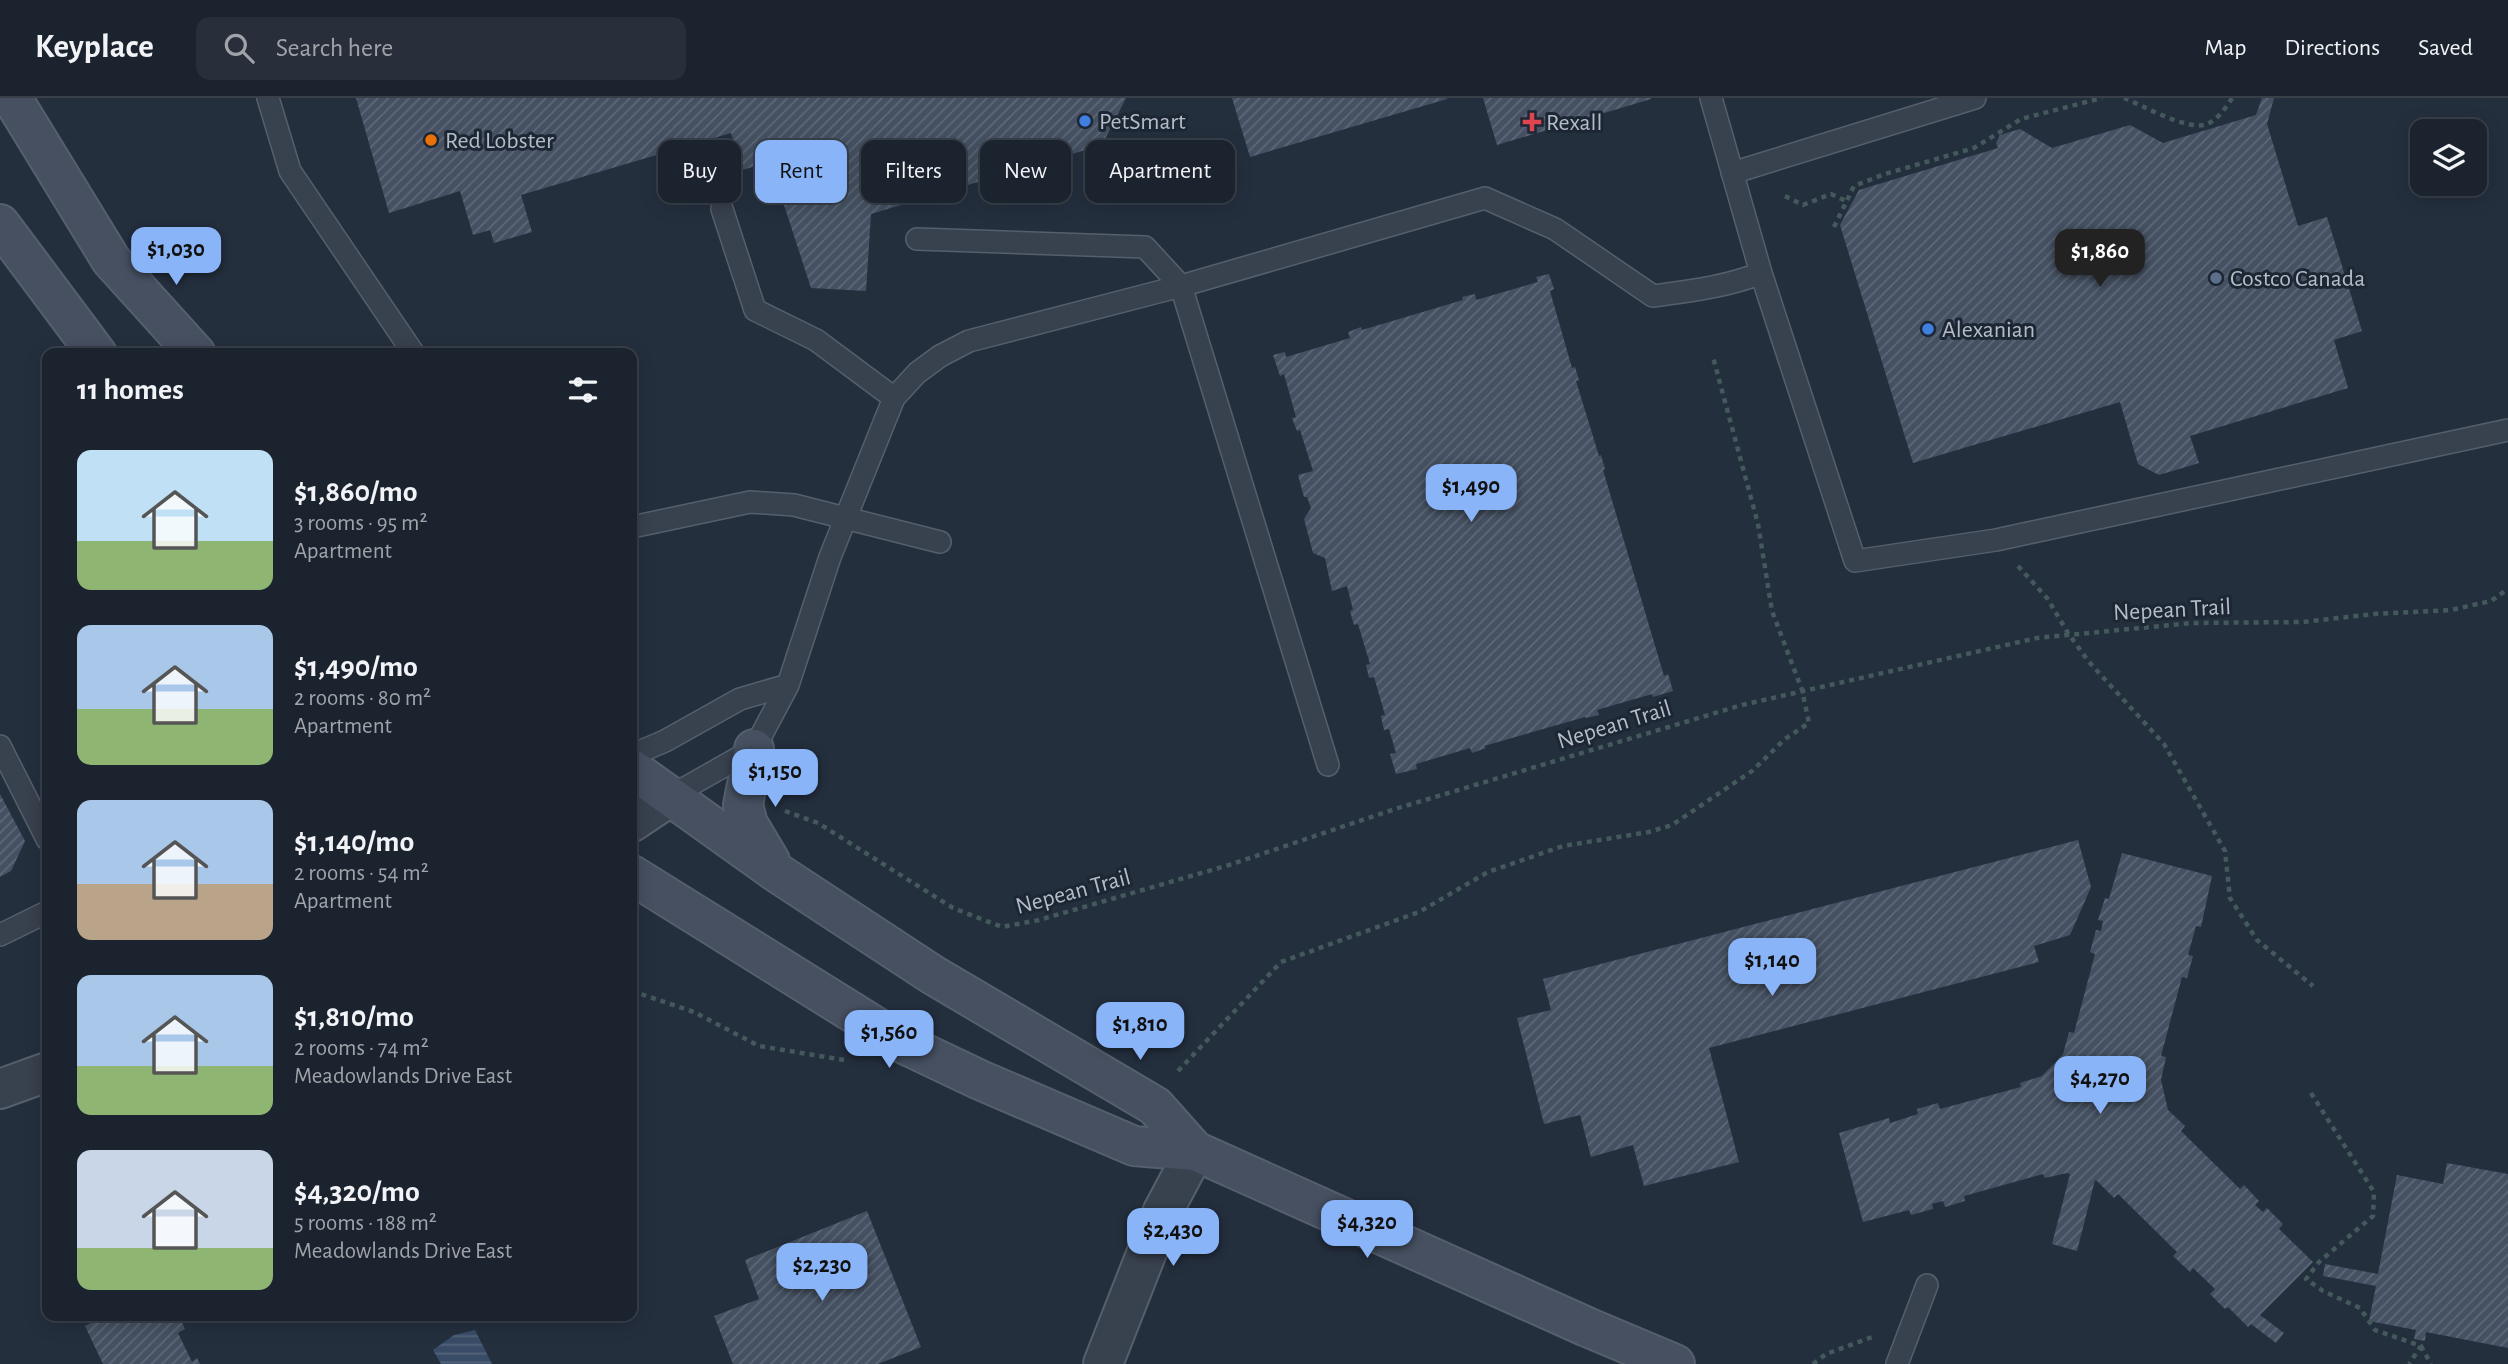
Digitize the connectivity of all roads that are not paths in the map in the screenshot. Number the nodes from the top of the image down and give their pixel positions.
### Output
1 (268, 98) edge
2 (1711, 98) edge
3 (1975, 98) edge
4 (20, 103) edge
5 (1732, 173) junction
6 (722, 209) dead end
7 (0, 224) edge
8 (917, 239) dead end
9 (1761, 274) junction
10 (1181, 286) junction
11 (93, 348) edge
12 (191, 348) edge
13 (410, 348) edge
14 (894, 397) junction
15 (2508, 430) edge
16 (846, 519) junction
17 (637, 526) edge
18 (940, 542) dead end
19 (788, 685) junction
20 (0, 746) edge
21 (754, 749) junction
22 (637, 753) edge
23 (1328, 765) dead end
24 (637, 772) edge
25 (671, 796) junction
26 (637, 818) edge
27 (42, 829) edge
28 (776, 872) junction
29 (637, 878) edge
30 (42, 914) edge
31 (0, 935) edge
32 (42, 1074) edge
33 (0, 1089) edge
34 (1195, 1151) junction
35 (1927, 1285) dead end
36 (1103, 1364) edge
37 (1675, 1364) edge
38 (1897, 1364) edge

1 - 13 lane
2 - 5 lane
3 - 5 lane
4 - 12 main road
5 - 9 lane
6 - 14 lane
7 - 11 main road
8 - 10 lane
9 - 10 lane
9 - 15 lane
10 - 14 lane
10 - 23 lane
14 - 16 lane
16 - 17 lane
16 - 18 lane
16 - 19 lane
19 - 21 lane
19 - 22 lane
20 - 27 lane
21 - 25 lane
21 - 28 main road
24 - 25 main road
25 - 26 street
25 - 28 main road
28 - 34 main road
29 - 34 main road
30 - 31 lane
32 - 33 street
34 - 36 street
34 - 37 main road
35 - 38 lane

